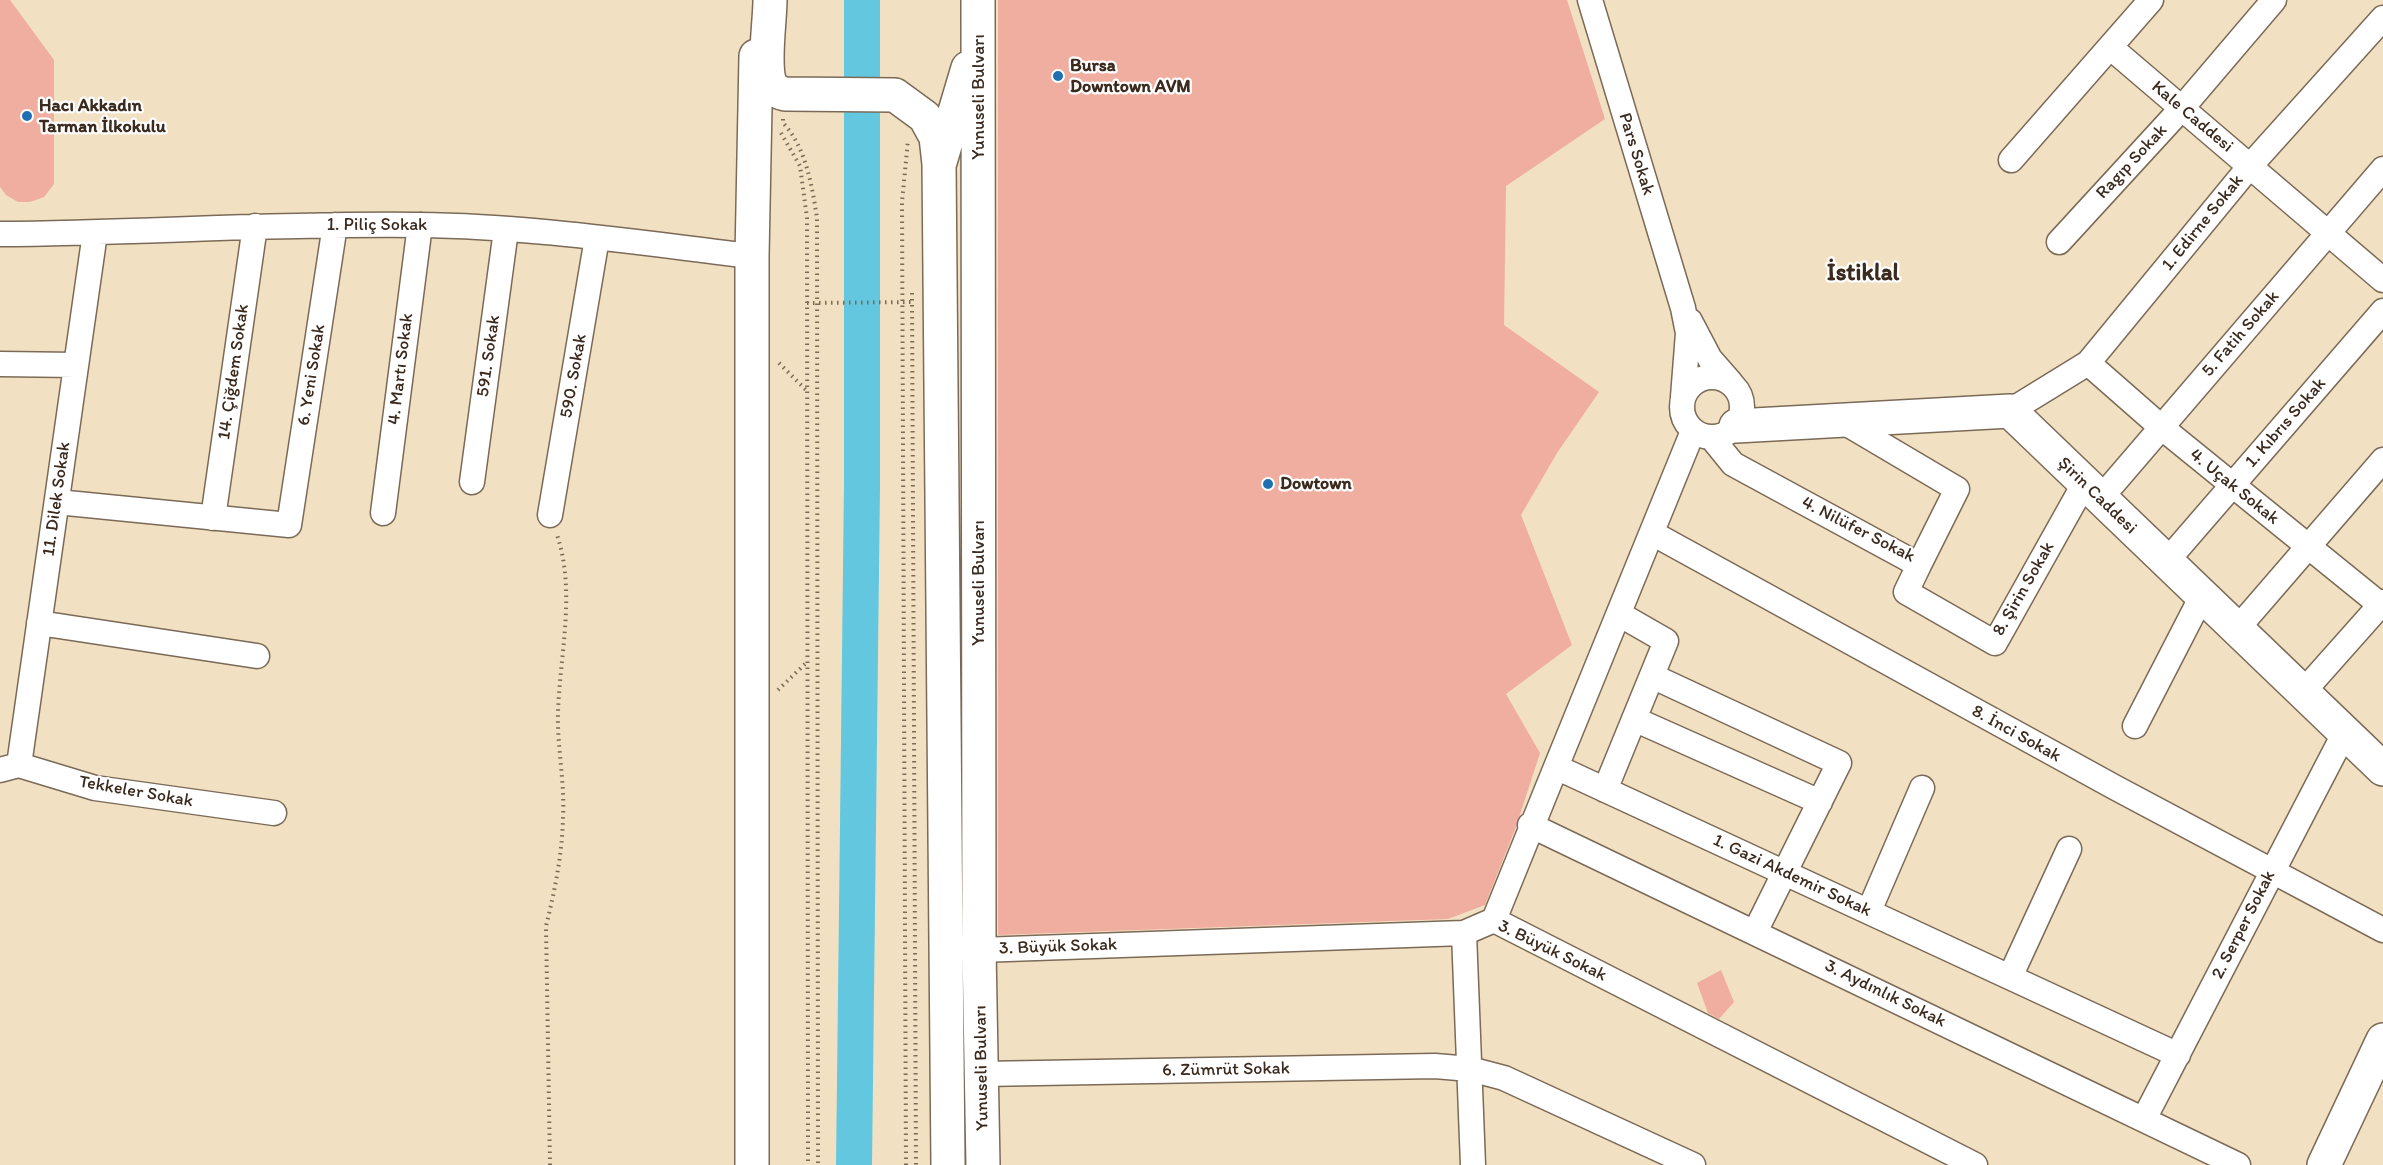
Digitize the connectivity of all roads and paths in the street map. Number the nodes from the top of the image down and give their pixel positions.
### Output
1 (757, 0) edge
2 (770, 0) edge
3 (1590, 0) edge
4 (2151, 0) edge
5 (2274, 0) edge
6 (978, 10) edge
7 (2383, 18) edge
8 (2110, 47) junction
9 (797, 94) junction
10 (903, 101) junction
11 (2182, 108) junction
12 (2012, 160) dead end
13 (939, 164) junction
14 (2250, 166) junction
15 (2383, 169) edge
16 (335, 225) junction
17 (420, 225) junction
18 (255, 226) junction
19 (506, 230) junction
20 (95, 233) junction
21 (2328, 233) junction
22 (0, 234) edge
23 (597, 238) junction
24 (2059, 242) dead end
25 (752, 256) junction
26 (2383, 280) edge
27 (894, 302) dead end
28 (912, 302) dead end
29 (807, 303) junction
30 (815, 303) junction
31 (1683, 308) junction
32 (2383, 311) edge
33 (2088, 363) junction
34 (0, 364) edge
35 (76, 365) junction
36 (1731, 383) junction
37 (1683, 397) junction
38 (2010, 411) junction
39 (1842, 421) junction
40 (2161, 427) junction
41 (1714, 432) junction
42 (2383, 460) edge
43 (472, 482) dead end
44 (2232, 485) junction
45 (2092, 491) junction
46 (57, 502) junction
47 (383, 513) dead end
48 (550, 515) joint
49 (213, 518) junction
50 (1652, 533) junction
51 (2308, 546) junction
52 (2166, 562) junction
53 (1919, 565) junction
54 (2202, 596) junction
55 (2382, 605) edge
56 (1619, 614) junction
57 (39, 623) junction
58 (2237, 629) junction
59 (257, 656) dead end
60 (1652, 676) junction
61 (2303, 692) junction
62 (1634, 719) junction
63 (2135, 726) dead end
64 (2345, 732) junction
65 (2382, 765) edge
66 (1556, 767) junction
67 (10, 768) edge
68 (1922, 788) dead end
69 (1605, 790) junction
70 (1820, 802) junction
71 (273, 813) dead end
72 (1530, 825) junction
73 (2070, 849) dead end
74 (1785, 873) junction
75 (2272, 873) junction
76 (1869, 911) junction
77 (1494, 920) junction
78 (2383, 930) edge
79 (1755, 932) junction
80 (1464, 933) junction
81 (979, 950) junction
82 (2010, 977) junction
83 (2383, 1040) edge
84 (2178, 1054) junction
85 (1470, 1069) junction
86 (982, 1074) junction
87 (2144, 1119) junction
88 (550, 1165) edge
89 (752, 1165) edge
90 (808, 1165) edge
91 (818, 1165) edge
92 (906, 1165) edge
93 (916, 1165) edge
94 (948, 1165) edge
95 (983, 1165) edge
96 (1473, 1165) edge
97 (1693, 1165) edge
98 (1975, 1165) edge
99 (2238, 1165) edge
100 (2324, 1165) edge

1 - 25 main road
2 - 9 main road
3 - 31 street, Pars Sokak
4 - 8 street
5 - 11 street, Ragıp Sokak
6 - 13 main road
6 - 81 main road, Yunuseli Bulvarı
7 - 14 street, 1. Edirne Sokak
8 - 11 street, Kale Caddesi
8 - 12 street
9 - 10 main road
9 - 29 path
9 - 30 path
10 - 13 main road
10 - 92 path
11 - 14 street, Kale Caddesi
11 - 24 street, Ragıp Sokak
13 - 94 main road, Yunuseli Bulvarı
14 - 21 street, Kale Caddesi
14 - 33 street, 1. Edirne Sokak
15 - 21 street, 5. Fatih Sokak
16 - 17 street, 1. Piliç Sokak
16 - 18 street, 1. Piliç Sokak
16 - 49 street, 6. Yeni Sokak
17 - 19 street, 1. Piliç Sokak
17 - 47 street, 4. Martı Sokak
18 - 20 street, 1. Piliç Sokak
18 - 49 street, 14. Çiğdem Sokak
19 - 23 street, 1. Piliç Sokak
19 - 43 street, 591. Sokak
20 - 22 street, 1. Piliç Sokak
20 - 35 street, 11. Dilek Sokak
21 - 26 street, Kale Caddesi
21 - 40 street, 5. Fatih Sokak
23 - 25 street, 1. Piliç Sokak
23 - 48 street, 590. Sokak
25 - 89 main road
27 - 30 path
28 - 93 path
29 - 30 path
29 - 90 path
30 - 91 path
31 - 36 street
31 - 37 street
32 - 44 street, 1. Kıbrıs Sokak
33 - 38 street, 1. Edirne Sokak
33 - 40 street, 4. Uçak Sokak
34 - 35 street
35 - 46 street, 11. Dilek Sokak
36 - 37 street
36 - 41 street
37 - 41 street
38 - 39 main road
38 - 45 main road, Şirin Caddesi
39 - 41 main road
39 - 53 street, 4. Nilüfer Sokak
40 - 44 street, 4. Uçak Sokak
40 - 45 street, 5. Fatih Sokak
41 - 50 street
41 - 53 street, 4. Nilüfer Sokak
42 - 51 street
44 - 51 street, 4. Uçak Sokak
44 - 52 street, 1. Kıbrıs Sokak
45 - 52 main road, Şirin Caddesi
45 - 53 street, 8. Şirin Sokak
46 - 49 street
46 - 57 street, 11. Dilek Sokak
48 - 88 path
50 - 56 street
50 - 75 street, 8. İnci Sokak
51 - 55 street, 4. Uçak Sokak
51 - 58 street
52 - 54 main road, Şirin Caddesi
54 - 58 main road, Şirin Caddesi
54 - 63 street
55 - 61 street
56 - 60 street
56 - 66 street
57 - 59 street
57 - 67 street, 11. Dilek Sokak
58 - 61 main road, Şirin Caddesi
60 - 62 street
60 - 70 street
61 - 64 main road, Şirin Caddesi
62 - 69 street
62 - 70 street
64 - 65 main road, Şirin Caddesi
64 - 75 street, 2. Serper Sokak
66 - 69 street, 1. Gazi Akdemir Sokak
66 - 72 street
67 - 71 street, Tekkeler Sokak
68 - 76 street
69 - 74 street, 1. Gazi Akdemir Sokak
70 - 74 street
72 - 77 street
72 - 79 street, 3. Aydınlık Sokak
73 - 82 street
74 - 76 street, 1. Gazi Akdemir Sokak
74 - 79 street
75 - 78 street, 8. İnci Sokak
75 - 84 street, 2. Serper Sokak
76 - 82 street, 1. Gazi Akdemir Sokak
77 - 80 street, 3. Büyük Sokak
77 - 98 street, 3. Büyük Sokak
79 - 87 street, 3. Aydınlık Sokak
80 - 81 street, 3. Büyük Sokak
80 - 85 street
81 - 86 main road, Yunuseli Bulvarı
82 - 84 street, 1. Gazi Akdemir Sokak
83 - 100 main road
84 - 87 street, 2. Serper Sokak
85 - 86 street, 6. Zümrüt Sokak
85 - 96 street
85 - 97 street, 6. Zümrüt Sokak
86 - 95 main road, Yunuseli Bulvarı
87 - 99 street, 3. Aydınlık Sokak

